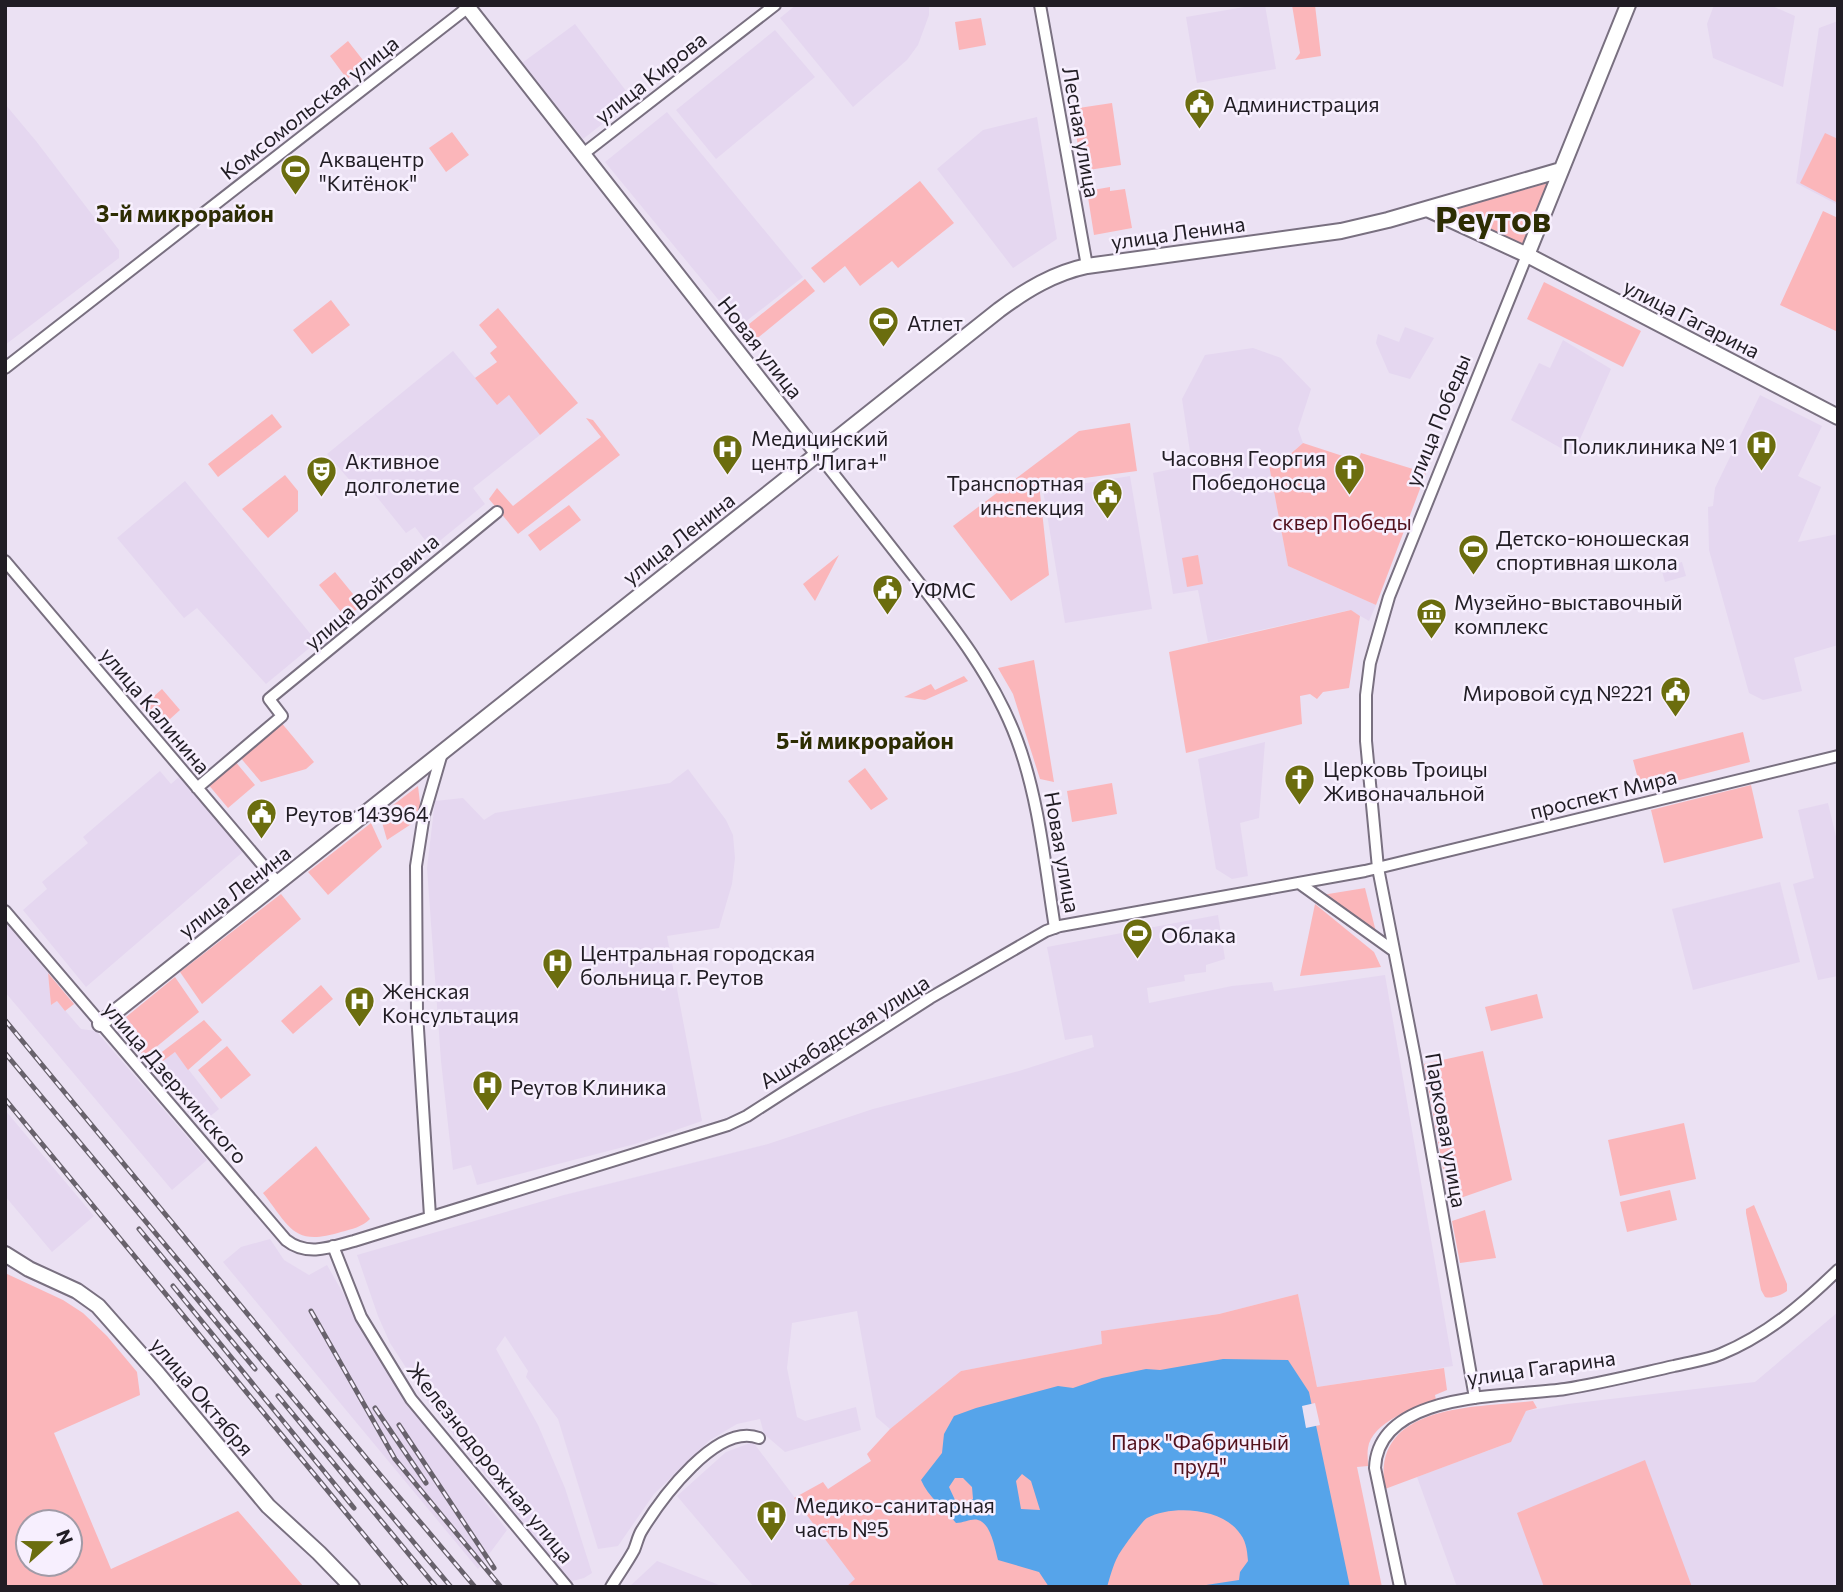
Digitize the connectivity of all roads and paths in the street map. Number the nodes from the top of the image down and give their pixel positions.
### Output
1 (775, 5) edge
2 (1040, 5) edge
3 (1628, 5) edge
4 (468, 6) edge
5 (583, 155) junction
6 (1561, 170) junction
7 (1427, 209) junction
8 (1527, 256) junction
9 (1087, 266) junction
10 (5, 368) edge
11 (1838, 417) edge
12 (817, 453) junction
13 (496, 512) dead end
14 (5, 561) edge
15 (443, 750) junction
16 (1838, 756) edge
17 (197, 788) junction
18 (1378, 868) junction
19 (278, 883) junction
20 (1299, 883) junction
21 (5, 911) edge
22 (1055, 928) junction
23 (1394, 951) junction
24 (100, 1024) junction
25 (430, 1216) junction
26 (333, 1246) junction
27 (5, 1254) edge
28 (1838, 1270) edge
29 (1475, 1398) junction
30 (759, 1438) dead end
31 (352, 1587) edge
32 (567, 1587) edge
33 (611, 1587) edge
34 (1400, 1587) edge

1 - 5 street, улица Кирова
2 - 9 street, Лесная улица
3 - 6 street, улица Победы
4 - 5 street, Новая улица
4 - 10 street, Комсомольская улица
5 - 12 street, Новая улица
6 - 7 street, улица Ленина
6 - 8 street, улица Победы
7 - 8 street
7 - 9 street, улица Ленина
8 - 11 street, улица Гагарина
8 - 18 street, улица Победы
9 - 12 street, улица Ленина
12 - 15 street, улица Ленина
12 - 22 street, Новая улица
13 - 17 street, улица Войтовича
14 - 17 street, улица Калинина
15 - 19 street, улица Ленина
15 - 25 street
16 - 18 street, проспект Мира
17 - 19 street, улица Калинина
18 - 20 street, Ашхабадская улица
18 - 23 street, Парковая улица
19 - 24 street, улица Ленина
20 - 22 street, Ашхабадская улица
20 - 23 street
21 - 24 street, улица Дзержинского
22 - 25 street, Ашхабадская улица
23 - 29 street, Парковая улица
24 - 26 street, улица Дзержинского
25 - 26 street, Ашхабадская улица
26 - 32 street, Железнодорожная улица
27 - 31 street, улица Октября
28 - 29 street, улица Гагарина
29 - 34 street, улица Гагарина
30 - 33 street

